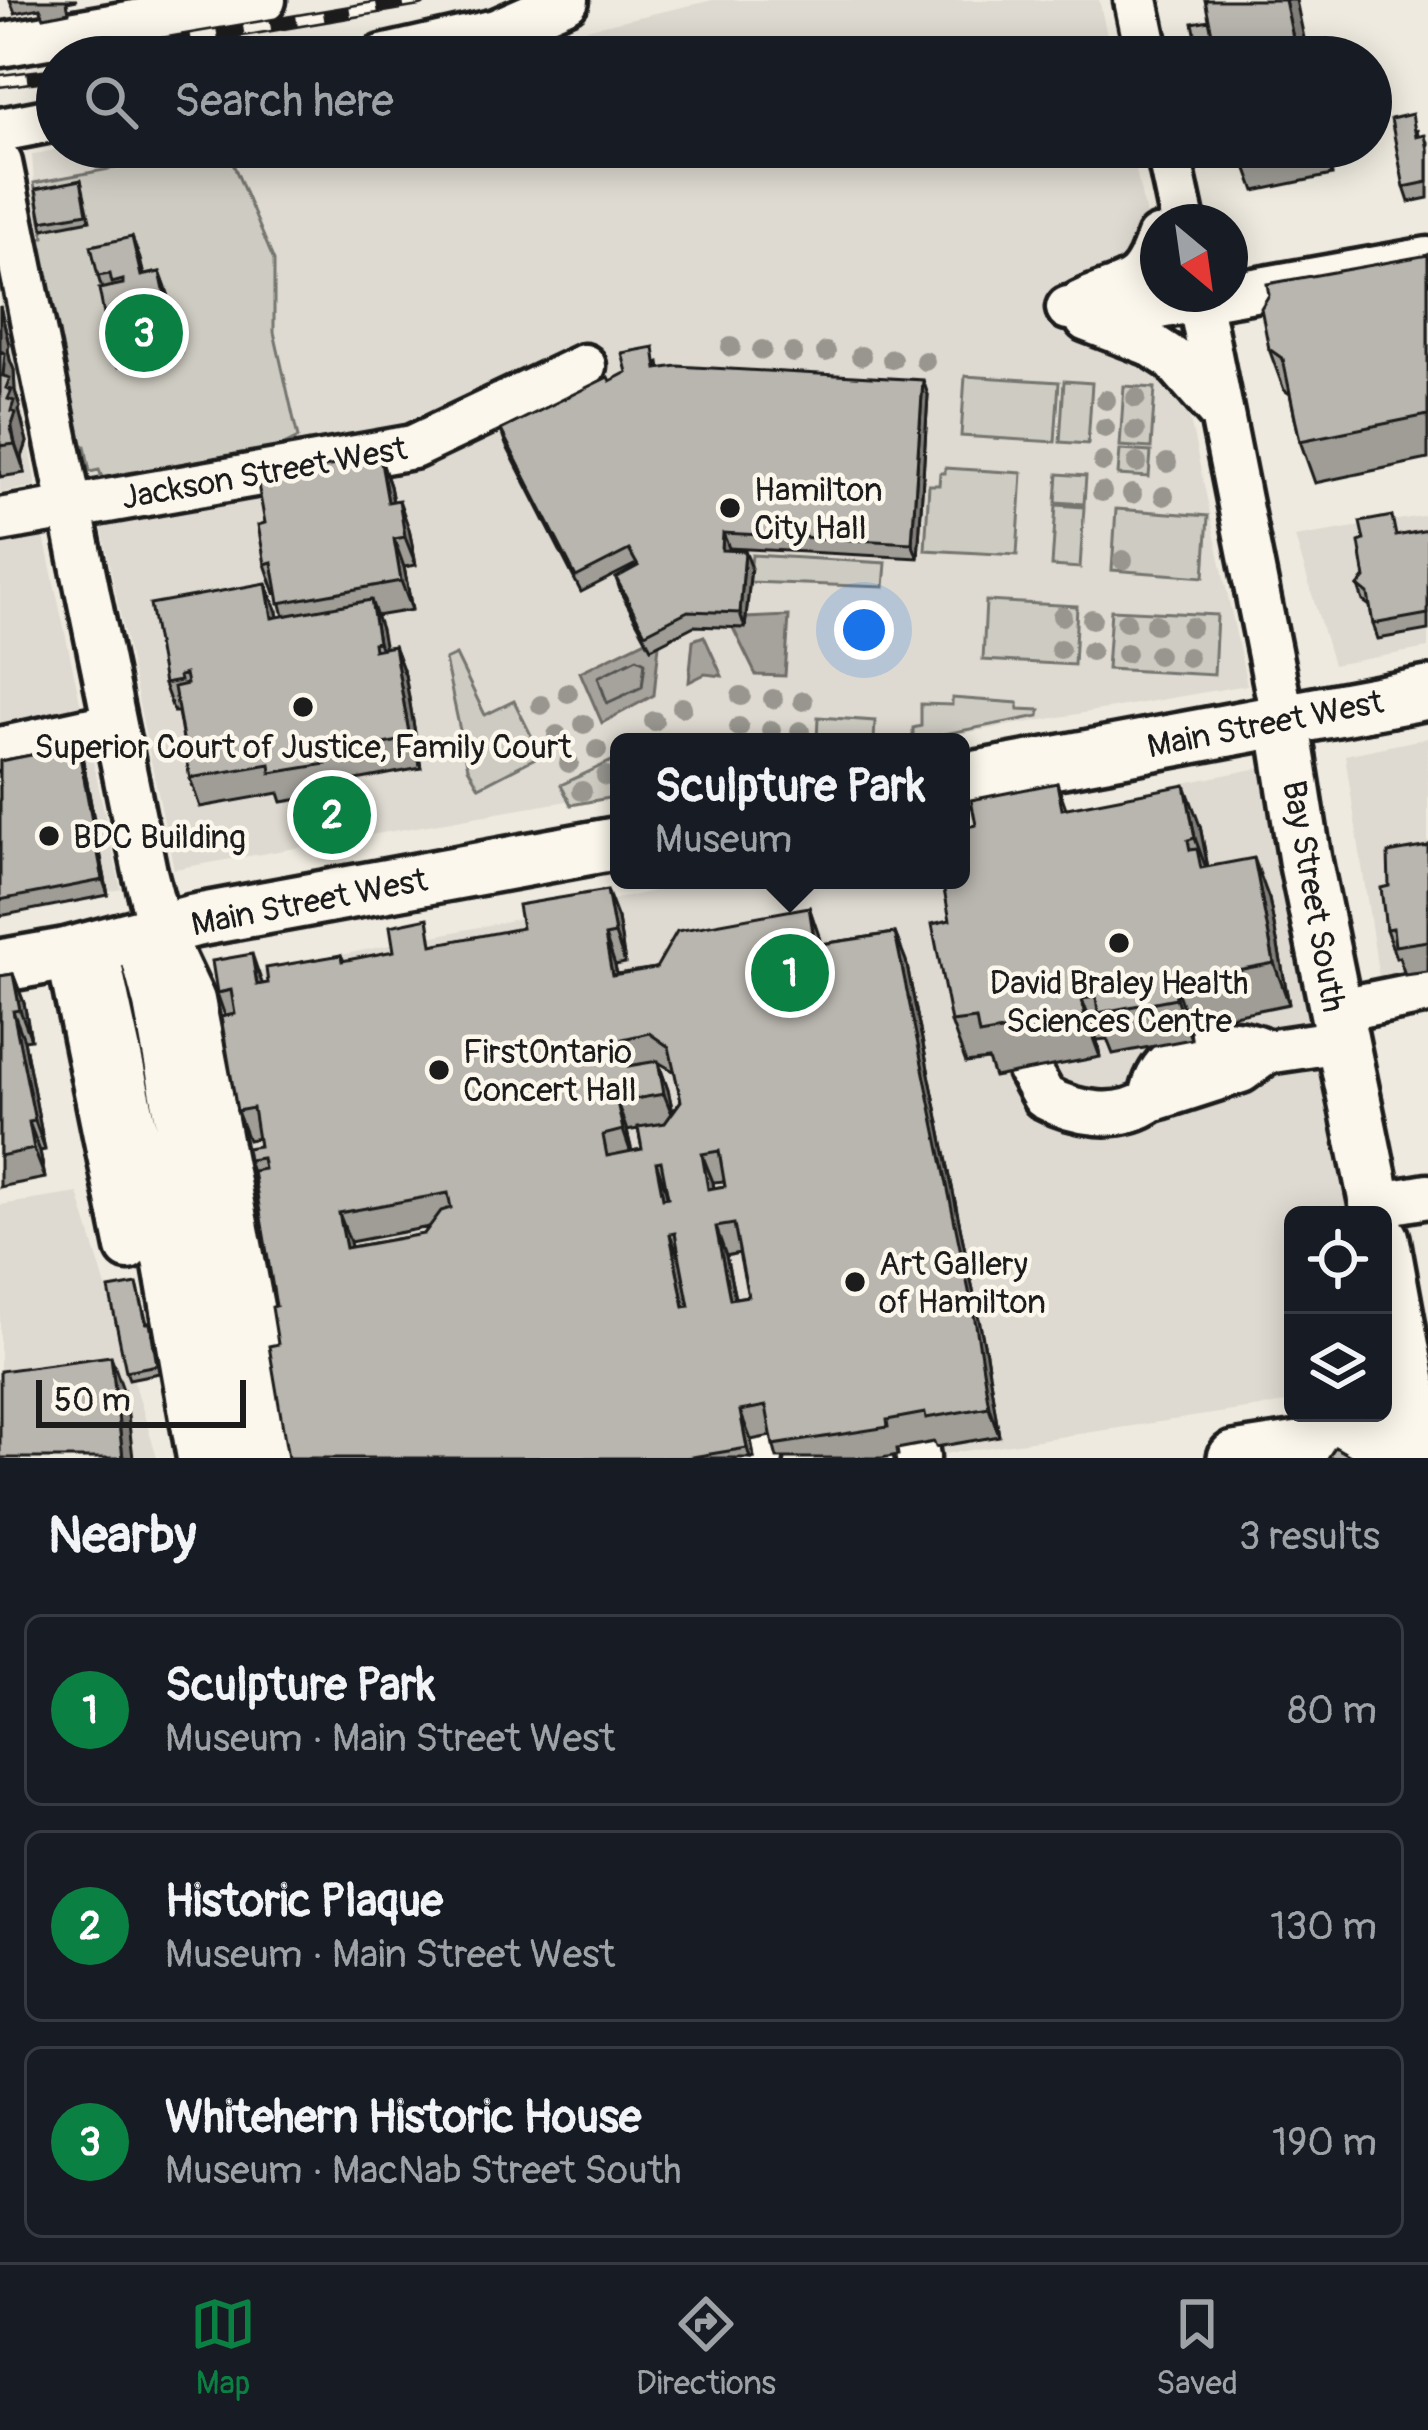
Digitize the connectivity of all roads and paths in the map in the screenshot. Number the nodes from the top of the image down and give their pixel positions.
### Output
1 (264, 0) edge
2 (1136, 0) edge
3 (559, 2) edge
4 (53, 36) edge
5 (478, 36) edge
6 (1144, 36) edge
7 (36, 39) edge
8 (0, 45) edge
9 (36, 123) edge
10 (0, 130) edge
11 (0, 163) edge
12 (1428, 259) edge
13 (1140, 277) edge
14 (1248, 290) edge
15 (1068, 308) junction
16 (1140, 309) edge
17 (1201, 312) edge
18 (584, 366) dead end
19 (1220, 414) junction
20 (71, 506) junction
21 (0, 520) edge
22 (1428, 693) edge
23 (1282, 721) junction
24 (114, 724) junction
25 (0, 749) edge
26 (970, 778) edge
27 (610, 845) edge
28 (115, 941) junction
29 (0, 966) edge
30 (1428, 992) edge
31 (1338, 1026) junction
32 (1029, 1070) dead end
33 (1428, 1196) edge
34 (1376, 1206) edge
35 (1392, 1214) edge
36 (128, 1248) dead end
37 (1392, 1283) edge
38 (1424, 1439) edge
39 (199, 1458) edge
40 (240, 1458) edge
41 (281, 1458) edge
42 (1234, 1458) edge

1 - 4 street
2 - 6 street
3 - 5 street
7 - 8 street
9 - 10 street
11 - 20 street
12 - 14 street
13 - 15 street
15 - 16 street
15 - 19 street
17 - 19 street, Bay Street South
18 - 20 street, Jackson Street West
19 - 23 street, Bay Street South
20 - 21 street, Jackson Street West
20 - 24 street
22 - 23 main road, Main Street West
23 - 26 main road, Main Street West
23 - 31 main road, Bay Street South
24 - 25 street
24 - 28 street
27 - 28 main road, Main Street West
28 - 29 main road, Main Street West
28 - 36 street
28 - 39 street
28 - 40 street
28 - 41 street
30 - 31 street
31 - 32 street
31 - 34 main road, Bay Street South
33 - 35 street
37 - 38 main road, Bay Street South
38 - 42 main road

